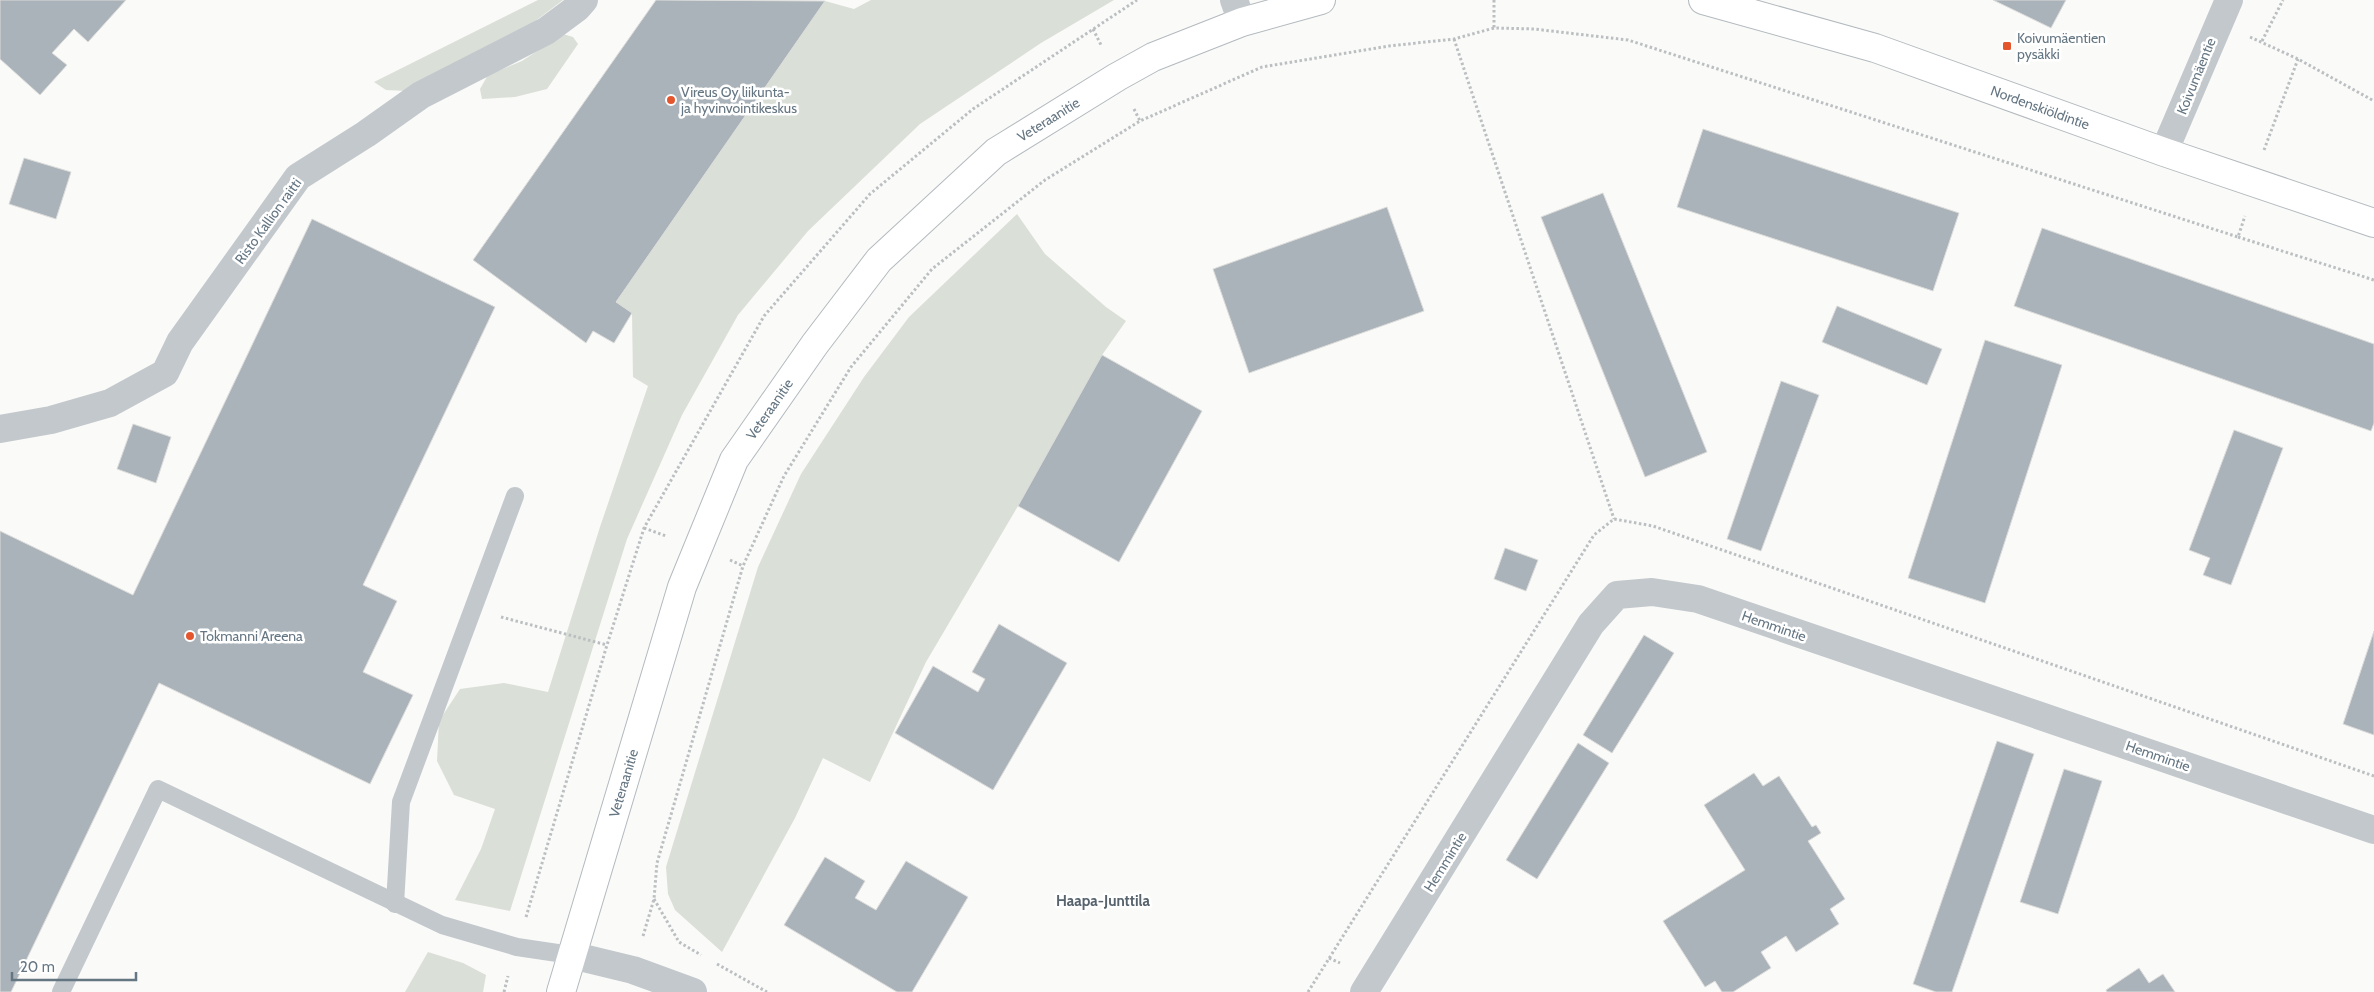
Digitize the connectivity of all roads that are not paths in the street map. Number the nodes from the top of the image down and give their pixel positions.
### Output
1 (584, 0) edge
2 (1321, 0) edge
3 (1703, 0) edge
4 (2229, 0) edge
5 (1238, 11) edge
6 (2164, 152) junction
7 (2374, 223) edge
8 (0, 429) edge
9 (515, 496) dead end
10 (2374, 830) edge
11 (395, 904) junction
12 (571, 955) junction
13 (61, 992) edge
14 (561, 992) edge
15 (693, 992) edge
16 (1364, 992) edge

1 - 8 street, Risto Kallion raitti
2 - 5 main road
3 - 6 main road, Nordenskiöldintie
4 - 6 street, Koivumäentie
5 - 12 main road, Veteraanitie
6 - 7 main road, Nordenskiöldintie
9 - 11 lane
10 - 16 street, Hemmintie
11 - 12 lane
11 - 13 lane
12 - 14 main road, Veteraanitie
12 - 15 street

